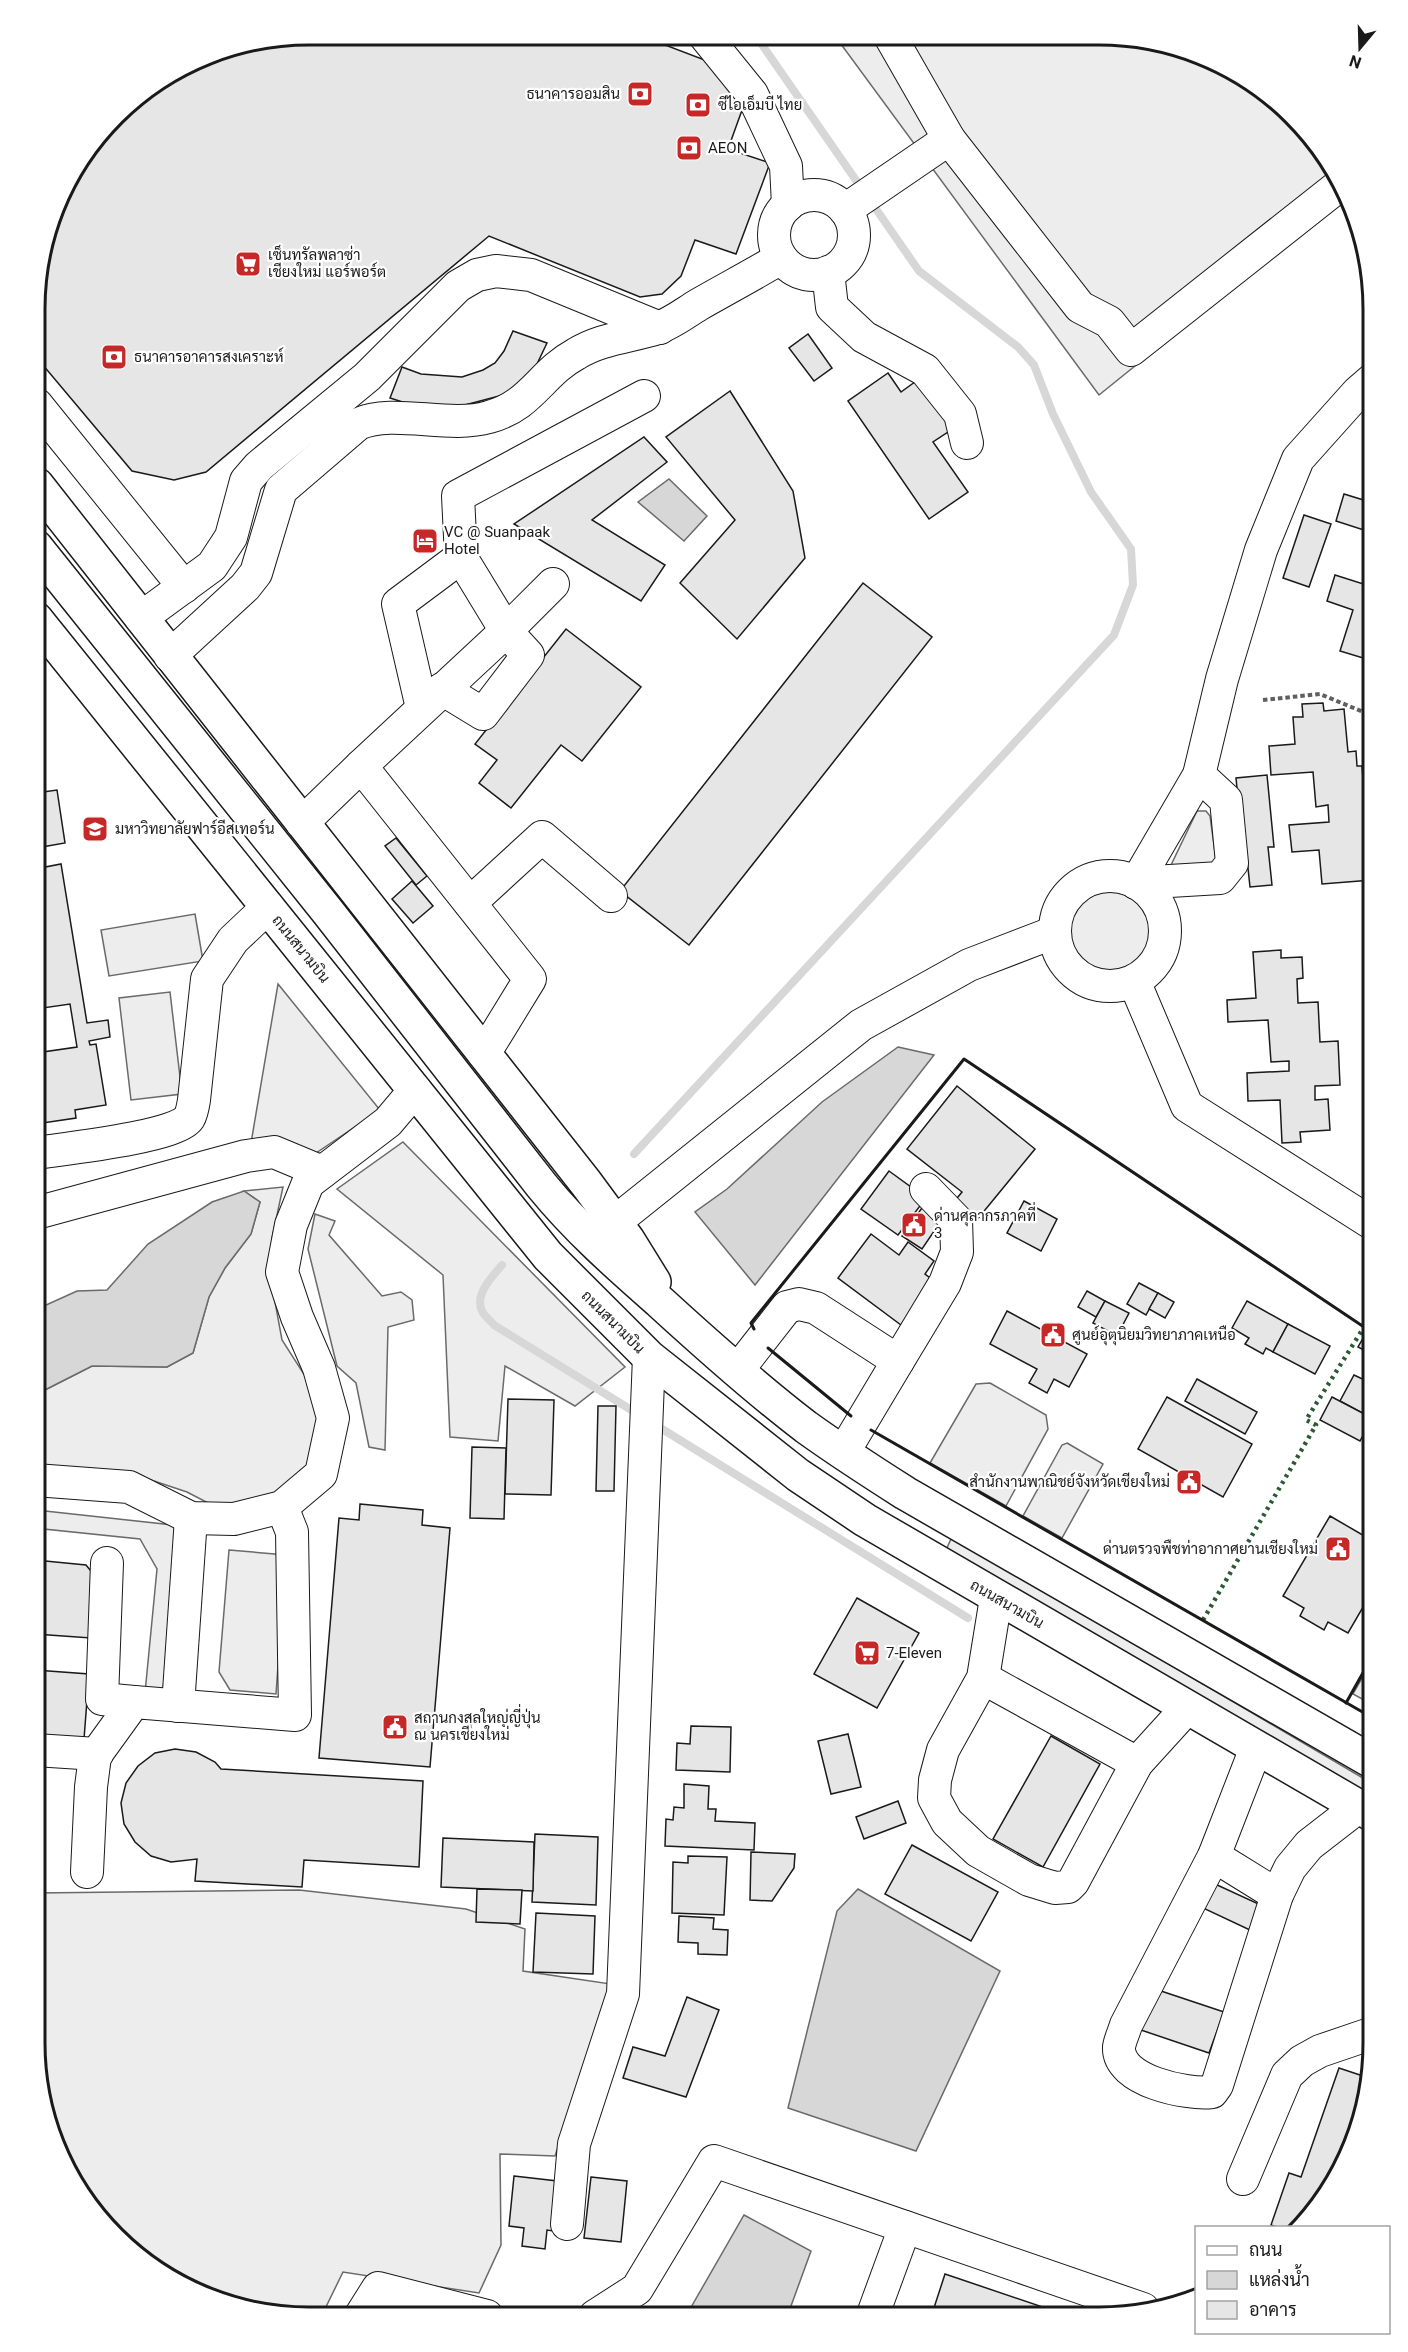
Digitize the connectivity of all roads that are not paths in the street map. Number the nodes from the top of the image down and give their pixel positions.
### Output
1 (712, 45) edge
2 (895, 45) edge
3 (950, 139) junction
4 (1334, 189) edge
5 (788, 205) junction
6 (845, 210) junction
7 (781, 258) junction
8 (828, 272) junction
9 (660, 328) junction
10 (1363, 388) edge
11 (644, 396) dead end
12 (45, 415) edge
13 (967, 443) dead end
14 (45, 494) edge
15 (461, 557) junction
16 (45, 558) edge
17 (553, 584) dead end
18 (184, 587) junction
19 (141, 618) junction
20 (45, 630) edge
21 (506, 631) junction
22 (170, 656) junction
23 (432, 699) junction
24 (361, 766) junction
25 (1199, 775) junction
26 (303, 823) junction
27 (1136, 883) junction
28 (611, 896) dead end
29 (470, 903) junction
30 (268, 908) junction
31 (1055, 933) junction
32 (1134, 981) junction
33 (484, 1054) junction
34 (415, 1090) junction
35 (45, 1152) edge
36 (322, 1172) junction
37 (926, 1189) dead end
38 (45, 1211) edge
39 (1363, 1218) edge
40 (615, 1222) junction
41 (674, 1315) junction
42 (649, 1358) junction
43 (898, 1361) junction
44 (737, 1371) junction
45 (843, 1453) junction
46 (45, 1481) edge
47 (282, 1507) junction
48 (191, 1518) junction
49 (107, 1563) dead end
50 (996, 1598) junction
51 (983, 1678) junction
52 (134, 1702) junction
53 (178, 1706) junction
54 (1187, 1708) junction
55 (1256, 1748) junction
56 (45, 1751) edge
57 (97, 1754) junction
58 (1363, 1756) edge
59 (1137, 1763) junction
60 (1363, 1809) edge
61 (1363, 1813) edge
62 (1214, 1856) junction
63 (87, 1872) dead end
64 (1276, 1895) junction
65 (1363, 2035) edge
66 (1243, 2179) dead end
67 (567, 2224) dead end
68 (905, 2227) junction
69 (1132, 2305) edge
70 (366, 2307) edge
71 (452, 2307) edge
72 (609, 2307) edge
73 (876, 2307) edge

1 - 5 street
2 - 3 street
3 - 4 street
3 - 6 street
5 - 6 street
5 - 7 street
6 - 8 street
7 - 8 street
7 - 9 street
8 - 13 street
9 - 18 street
9 - 22 street
10 - 25 street
11 - 15 street
12 - 18 street
14 - 19 main road
15 - 21 street
15 - 23 street
16 - 41 main road
17 - 21 street
18 - 19 street
19 - 22 main road
20 - 30 main road, ถนนสนามบิน
21 - 23 street
21 - 23 street
22 - 26 main road
23 - 24 street
24 - 26 street
24 - 29 street
25 - 27 street
25 - 27 street
26 - 33 main road
27 - 31 street
27 - 32 street
28 - 29 street
29 - 33 street
30 - 34 main road, ถนนสนามบิน
30 - 35 street
31 - 32 street
31 - 40 street
32 - 39 street
33 - 40 main road
34 - 36 street
34 - 42 main road, ถนนสนามบิน
36 - 38 street
36 - 47 street
37 - 43 street
40 - 41 main road
41 - 44 main road
42 - 50 main road, ถนนสนามบิน
42 - 67 street
43 - 44 street
43 - 45 street
44 - 45 main road
45 - 58 main road
46 - 48 street
47 - 48 street
47 - 53 street
48 - 53 street
49 - 52 street
50 - 51 street
50 - 54 main road, ถนนสนามบิน
51 - 59 street
51 - 59 street
52 - 53 street
52 - 57 street
54 - 55 main road, ถนนสนามบิน
54 - 59 street
55 - 60 main road, ถนนสนามบิน
55 - 62 street
56 - 57 street
57 - 63 street
61 - 64 street
62 - 64 street
62 - 64 street
65 - 66 street
68 - 69 street
68 - 72 street
68 - 73 street
70 - 71 street

